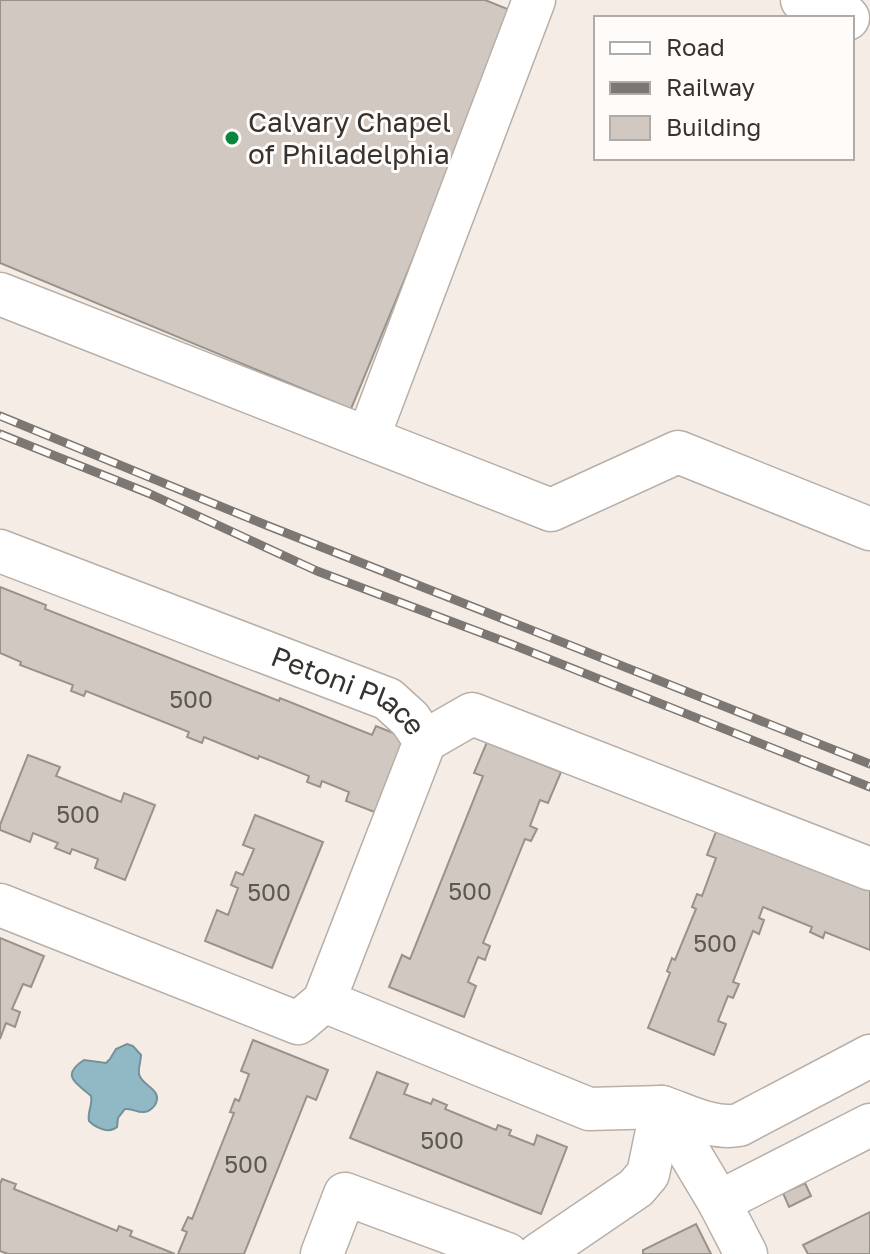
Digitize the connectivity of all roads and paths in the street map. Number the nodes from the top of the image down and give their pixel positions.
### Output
1 (534, 0) edge
2 (803, 0) edge
3 (842, 16) edge
4 (0, 294) edge
5 (368, 438) junction
6 (870, 529) edge
7 (0, 551) edge
8 (425, 741) junction
9 (870, 869) edge
10 (0, 905) edge
11 (324, 1001) junction
12 (870, 1056) edge
13 (662, 1107) junction
14 (870, 1125) edge
15 (719, 1202) junction
16 (428, 1240) edge
17 (322, 1254) edge
18 (507, 1254) edge
19 (539, 1254) edge
20 (746, 1254) edge

1 - 5 street
2 - 3 main road
4 - 5 street
5 - 6 street
7 - 8 street, Petoni Place
8 - 9 street
8 - 11 street, Petoni Place
10 - 11 street
11 - 13 street
12 - 13 street
13 - 15 street
13 - 19 street
14 - 15 street
15 - 20 street
16 - 17 street
16 - 18 street

